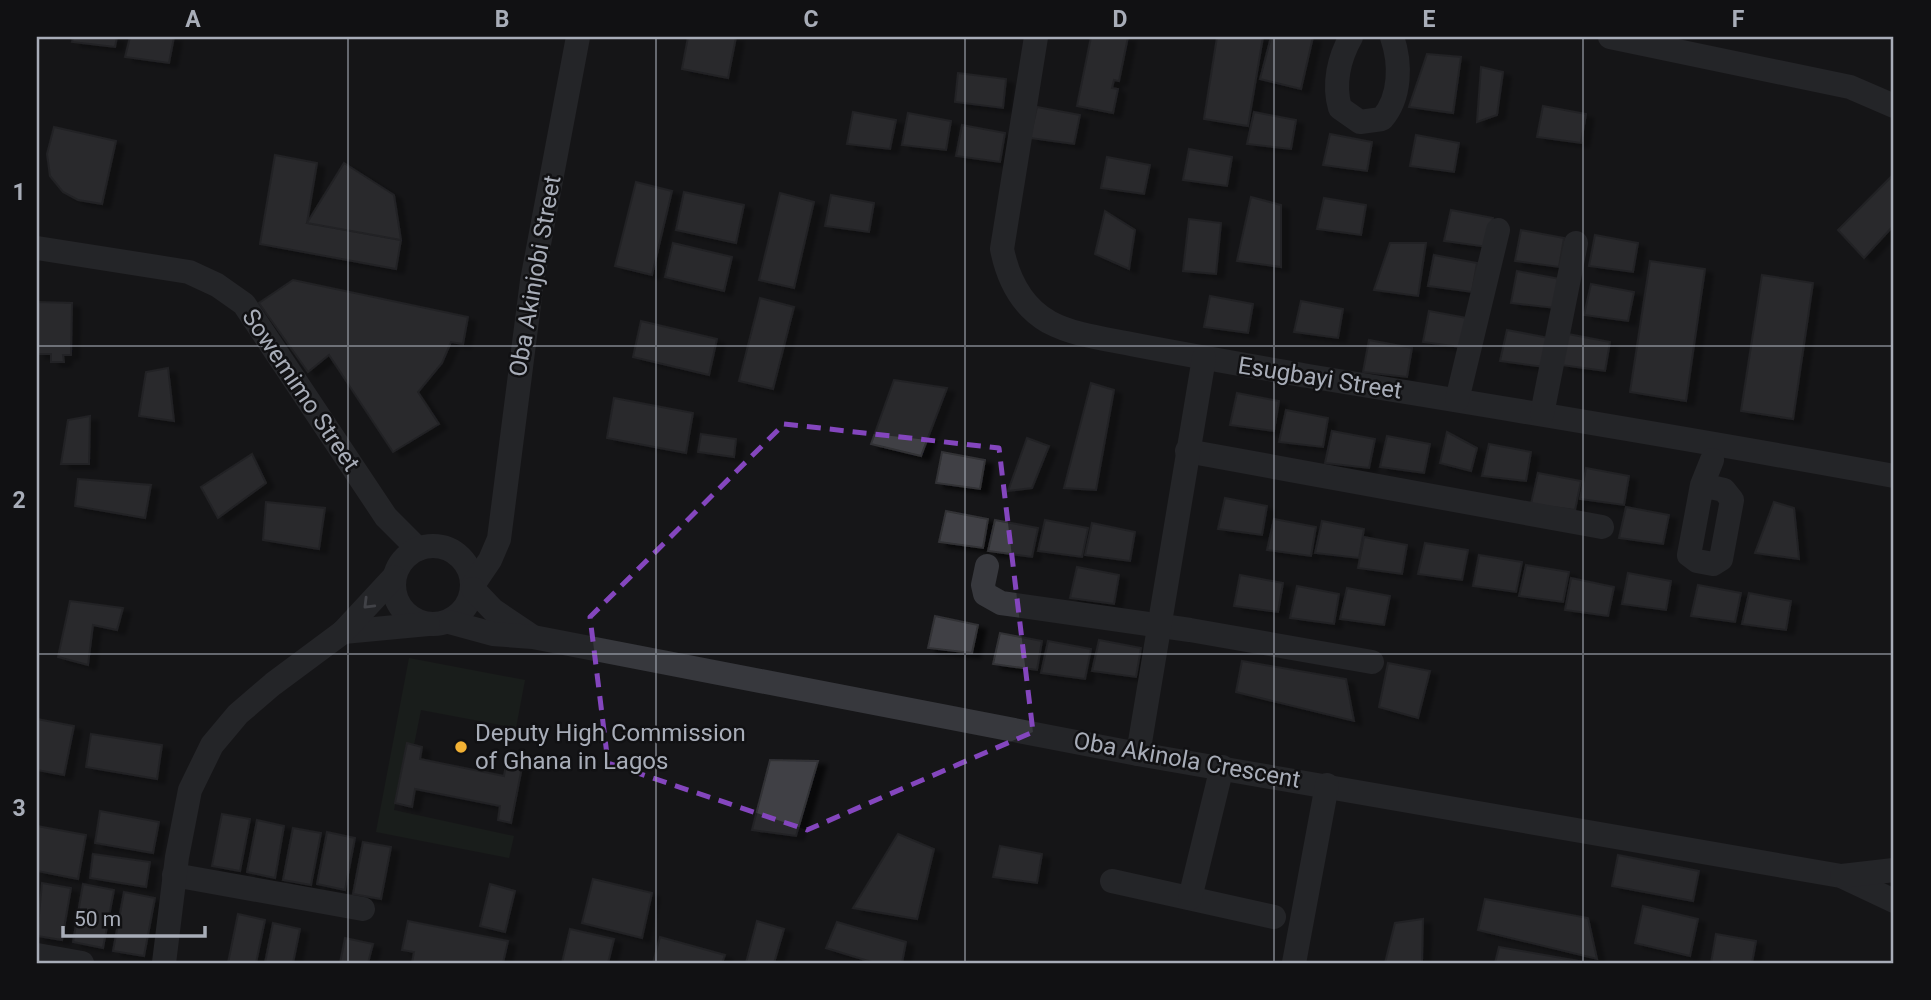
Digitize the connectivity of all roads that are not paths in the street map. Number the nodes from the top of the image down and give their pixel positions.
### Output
1 (578, 37) edge
2 (1036, 37) edge
3 (1351, 37) edge
4 (1392, 37) edge
5 (1610, 37) edge
6 (1894, 106) edge
7 (1498, 230) dead end
8 (1576, 243) dead end
9 (37, 248) edge
10 (1204, 358) junction
11 (1457, 400) junction
12 (1542, 414) junction
13 (1187, 451) junction
14 (1712, 460) dead end
15 (1894, 476) edge
16 (1702, 485) dead end
17 (386, 517) junction
18 (500, 517) junction
19 (1602, 527) dead end
20 (418, 549) junction
21 (453, 551) junction
22 (987, 566) dead end
23 (395, 574) junction
24 (473, 587) junction
25 (438, 623) junction
26 (1159, 626) junction
27 (342, 632) junction
28 (533, 638) junction
29 (1372, 662) dead end
30 (1138, 754) junction
31 (1222, 766) junction
32 (1327, 785) junction
33 (1894, 870) edge
34 (174, 874) junction
35 (1841, 876) junction
36 (1112, 881) dead end
37 (1189, 898) junction
38 (1894, 901) edge
39 (363, 909) dead end
40 (1274, 917) dead end
41 (37, 955) edge
42 (82, 963) edge
43 (164, 963) edge
44 (1294, 963) edge

1 - 18 street, Oba Akinjobi Street
2 - 10 street, Esugbayi Street
3 - 4 street
5 - 6 street
7 - 11 street
8 - 12 street
9 - 17 street, Sowemimo Street
10 - 11 street, Esugbayi Street
10 - 13 street
11 - 12 street, Esugbayi Street
12 - 15 street, Esugbayi Street
13 - 19 street
13 - 26 street
14 - 16 street
17 - 20 street, Sowemimo Street
17 - 23 street, Sowemimo Street
18 - 21 street
18 - 24 street, Oba Akinjobi Street
20 - 21 street
20 - 23 street
21 - 24 street
22 - 26 street
23 - 25 street
23 -> 27 street
24 - 25 street
24 - 28 street, Oba Akinola Crescent
25 - 27 street
25 - 28 street, Oba Akinola Crescent
26 - 29 street
26 - 30 street
27 - 34 street
28 - 30 street, Oba Akinola Crescent
30 - 31 street, Oba Akinola Crescent
31 - 32 street, Oba Akinola Crescent
31 - 37 street
32 - 35 street, Oba Akinola Crescent
32 - 44 street
33 - 35 street
34 - 39 street
34 - 43 street
35 - 38 street
36 - 37 street
37 - 40 street
41 - 42 street

